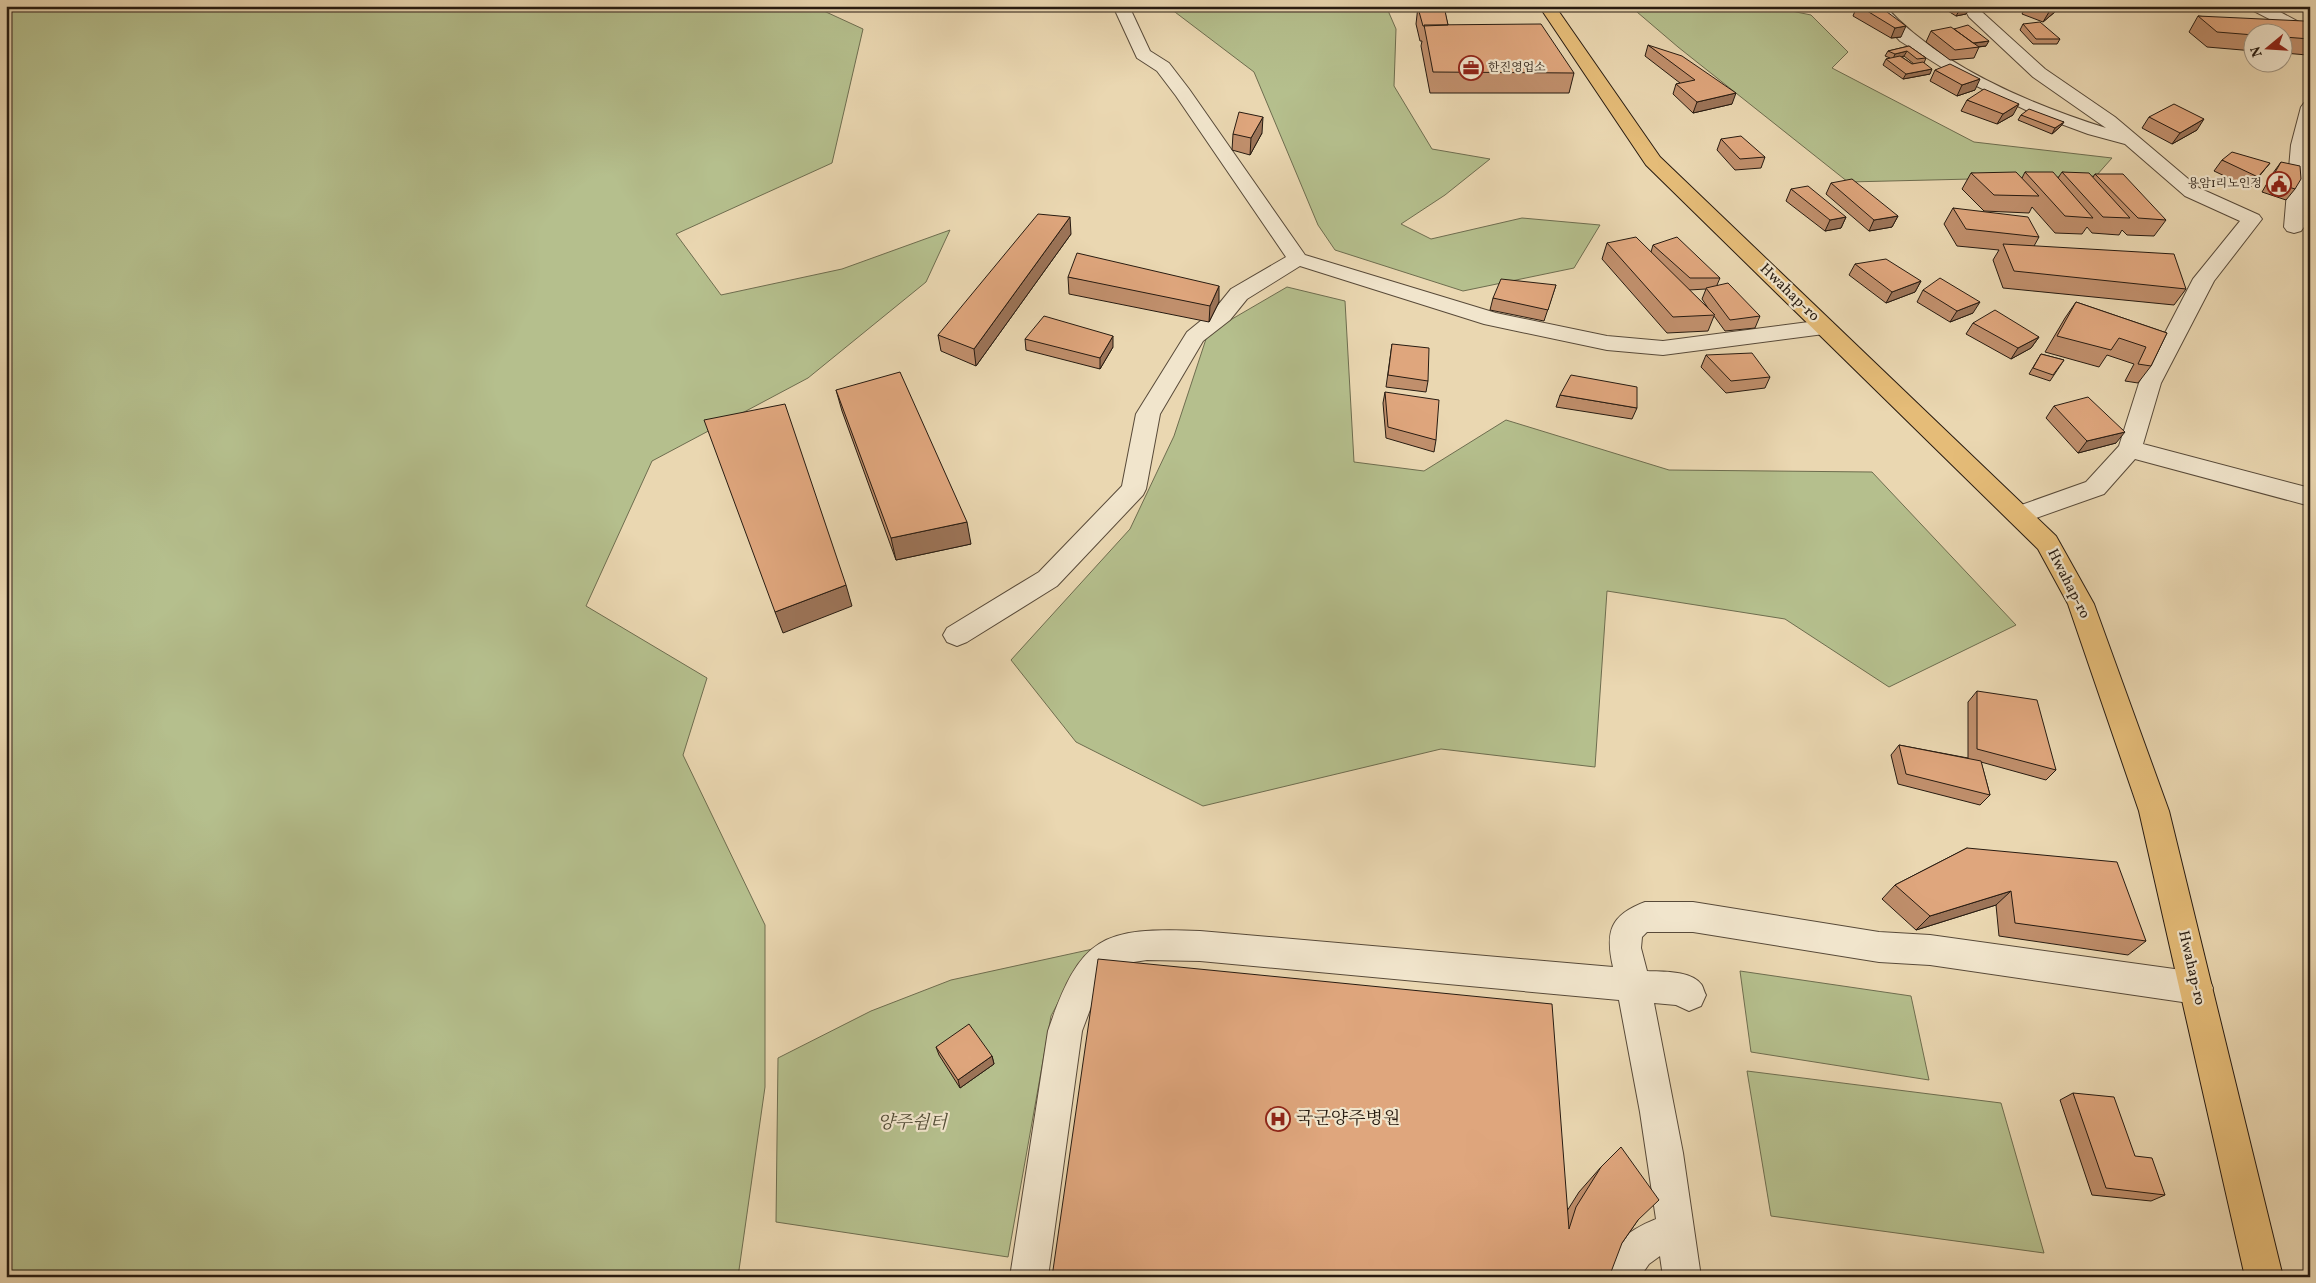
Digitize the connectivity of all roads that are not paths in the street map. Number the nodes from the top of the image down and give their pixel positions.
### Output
1 (1121, 6) edge
2 (1547, 6) edge
3 (1876, 6) edge
4 (1971, 6) edge
5 (2256, 6) edge
6 (2310, 35) edge
7 (2310, 107) edge
8 (2138, 144) junction
9 (2252, 219) junction
10 (2302, 229) edge
11 (1298, 259) junction
12 (1824, 327) junction
13 (2130, 449) junction
14 (2310, 497) edge
15 (2018, 515) junction
16 (957, 636) dead end
17 (1633, 984) junction
18 (2196, 988) junction
19 (1689, 996) dead end
20 (1678, 1232) junction
21 (1029, 1277) edge
22 (1620, 1277) edge
23 (1682, 1277) edge
24 (2264, 1277) edge

1 - 11 street
2 - 12 main road, Hwahap-ro
3 - 8 street
4 - 8 street
5 - 6 street
7 - 10 street
8 - 9 street
9 - 10 street
9 - 13 street
11 - 12 street
11 - 16 street
12 - 15 main road, Hwahap-ro
13 - 14 street
13 - 15 street
15 - 18 main road, Hwahap-ro
17 - 18 street
17 - 19 street
17 - 20 street
17 - 21 street
18 - 24 main road, Hwahap-ro
20 - 22 street
20 - 23 street

